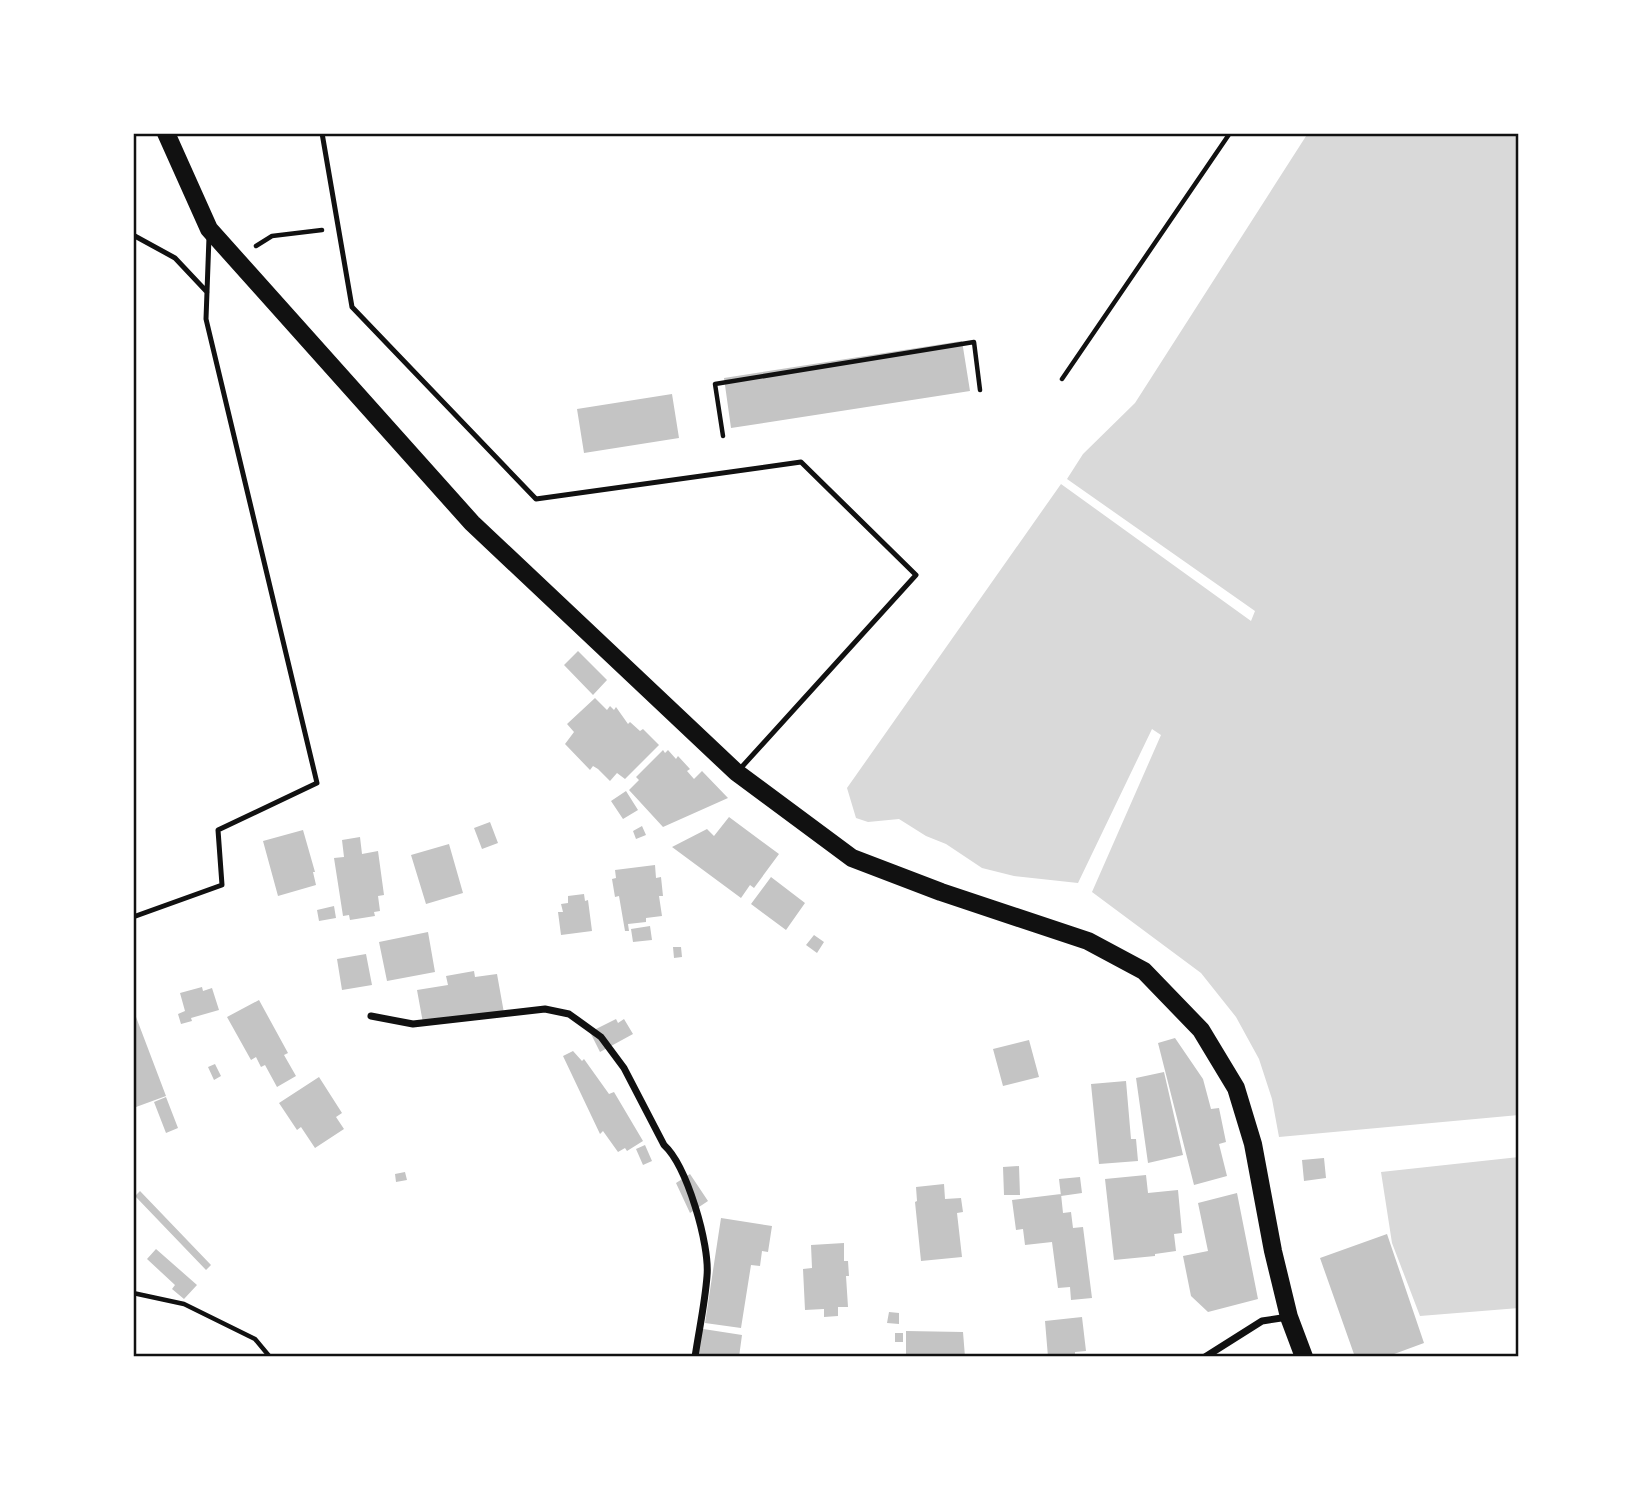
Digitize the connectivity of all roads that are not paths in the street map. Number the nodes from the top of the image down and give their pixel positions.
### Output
1 (166, 133) edge
2 (322, 133) edge
3 (209, 229) junction
4 (133, 235) edge
5 (207, 292) junction
6 (736, 772) junction
7 (133, 917) edge
8 (371, 1016) dead end
9 (1289, 1317) junction
10 (695, 1357) edge
11 (1205, 1357) edge
12 (1304, 1357) edge

1 - 3 main road
2 - 6 lane
3 - 5 lane
3 - 6 main road
4 - 5 lane
5 - 7 lane
6 - 9 main road
8 - 10 street
9 - 11 street
9 - 12 main road

